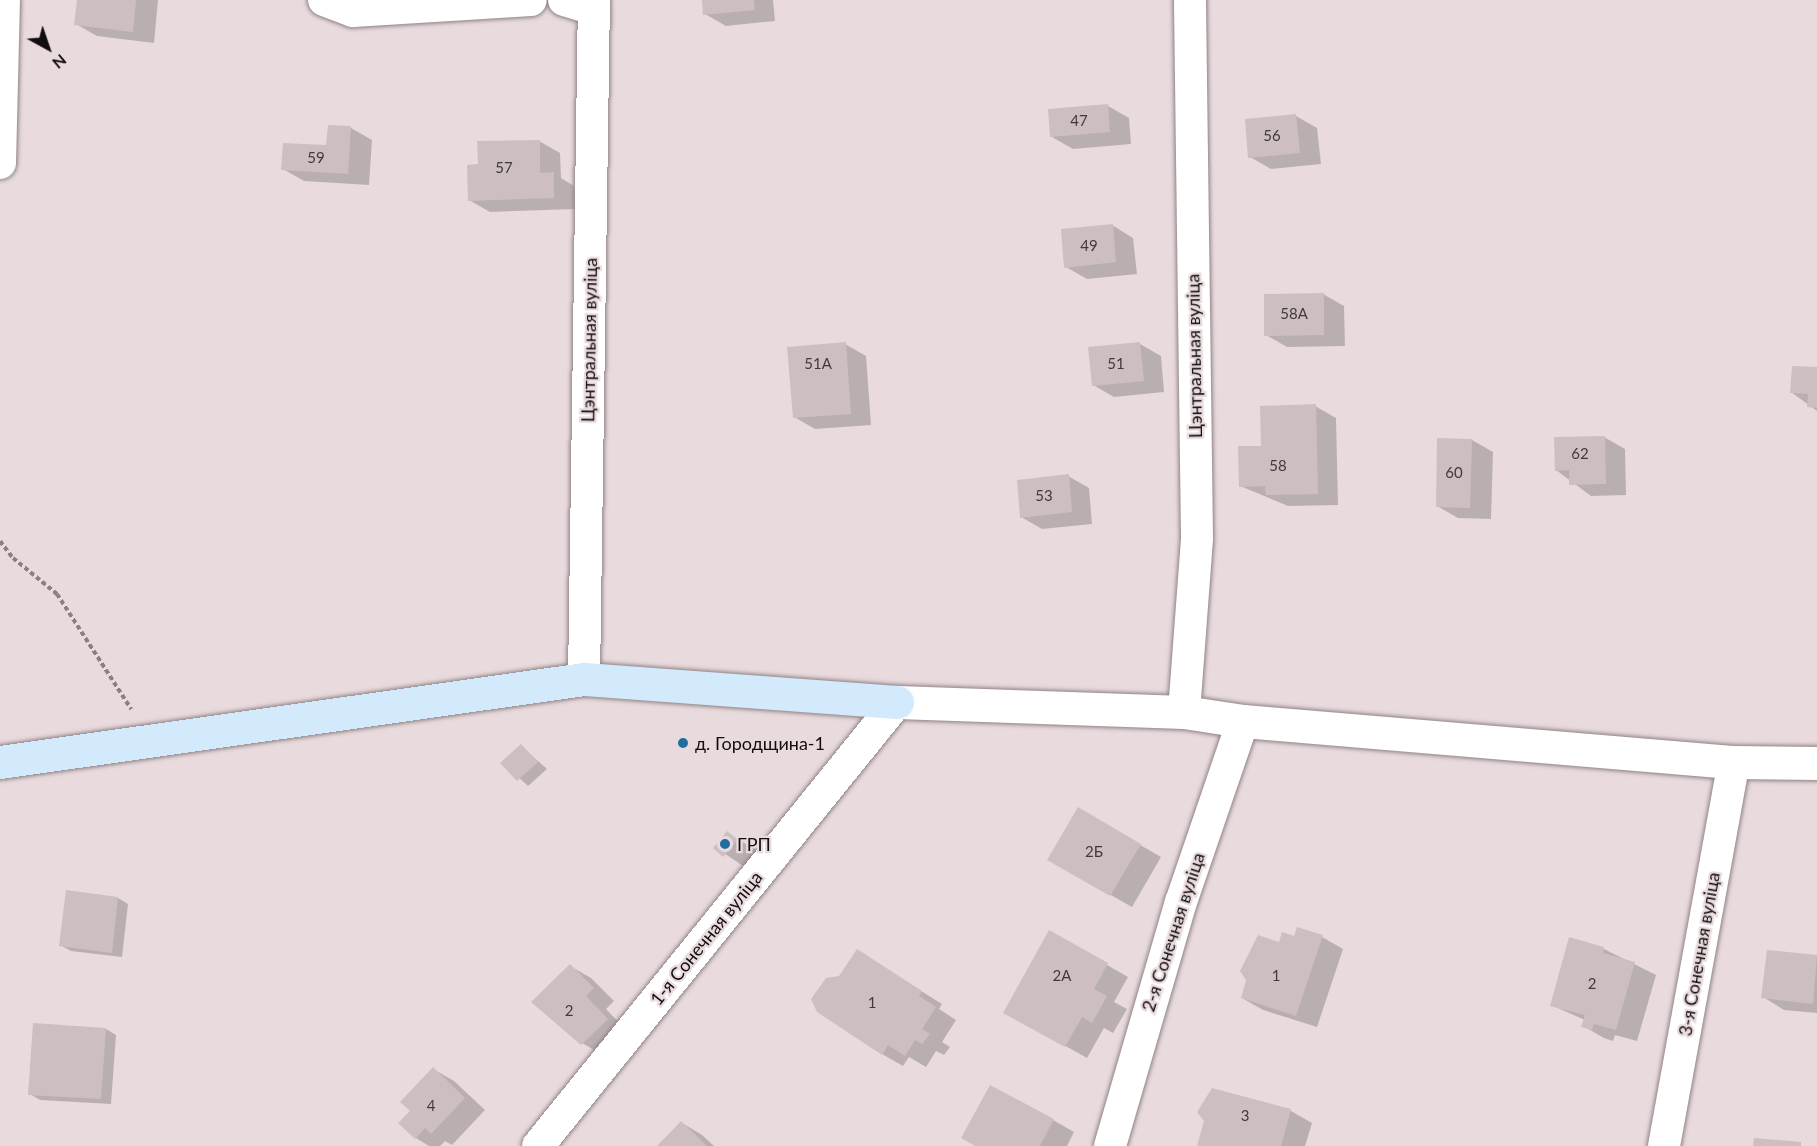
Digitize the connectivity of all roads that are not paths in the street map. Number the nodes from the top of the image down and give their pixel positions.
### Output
1 (4, 0) edge
2 (324, 0) edge
3 (531, 0) edge
4 (564, 0) edge
5 (1190, 0) edge
6 (594, 4) edge
7 (0, 163) edge
8 (584, 679) junction
9 (897, 702) junction
10 (1184, 712) junction
11 (1243, 721) junction
12 (0, 762) edge
13 (1734, 762) junction
14 (1817, 763) edge
15 (538, 1146) edge
16 (1110, 1146) edge
17 (1664, 1146) edge

1 - 7 street
2 - 3 street
4 - 6 street
5 - 10 street, Цэнтральная вуліца
6 - 8 street, Цэнтральная вуліца
8 - 9 main road
8 - 12 main road
9 - 10 street
9 - 15 street, 1-я Сонечная вуліца
10 - 11 street
11 - 13 street
11 - 16 street, 2-я Сонечная вуліца
13 - 14 street
13 - 17 street, 3-я Сонечная вуліца

